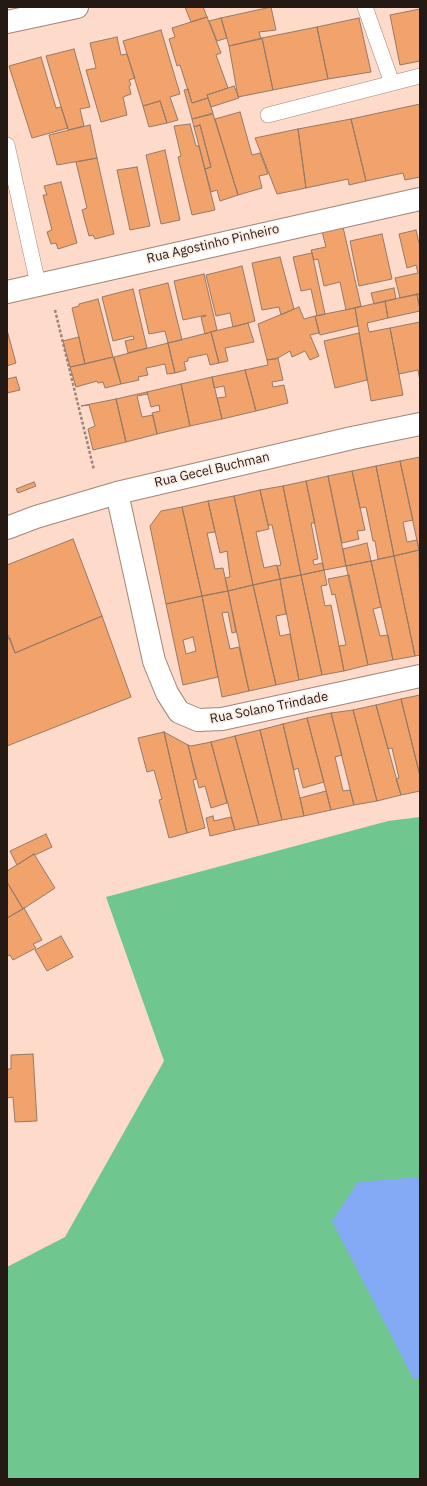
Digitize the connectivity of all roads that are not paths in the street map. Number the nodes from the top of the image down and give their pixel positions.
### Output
1 (77, 7) edge
2 (365, 7) edge
3 (16, 16) edge
4 (420, 76) edge
5 (392, 83) junction
6 (268, 116) dead end
7 (7, 145) edge
8 (420, 198) edge
9 (43, 283) junction
10 (7, 292) edge
11 (420, 424) edge
12 (108, 495) junction
13 (7, 528) edge
14 (420, 676) edge

1 - 3 street
2 - 5 lane
4 - 5 lane
5 - 6 lane
7 - 9 lane
8 - 9 street, Rua Agostinho Pinheiro
9 - 10 street, Rua Agostinho Pinheiro
11 - 12 street, Rua Gecel Buchman
12 - 13 street, Rua Gecel Buchman
12 - 14 street, Rua Solano Trindade

